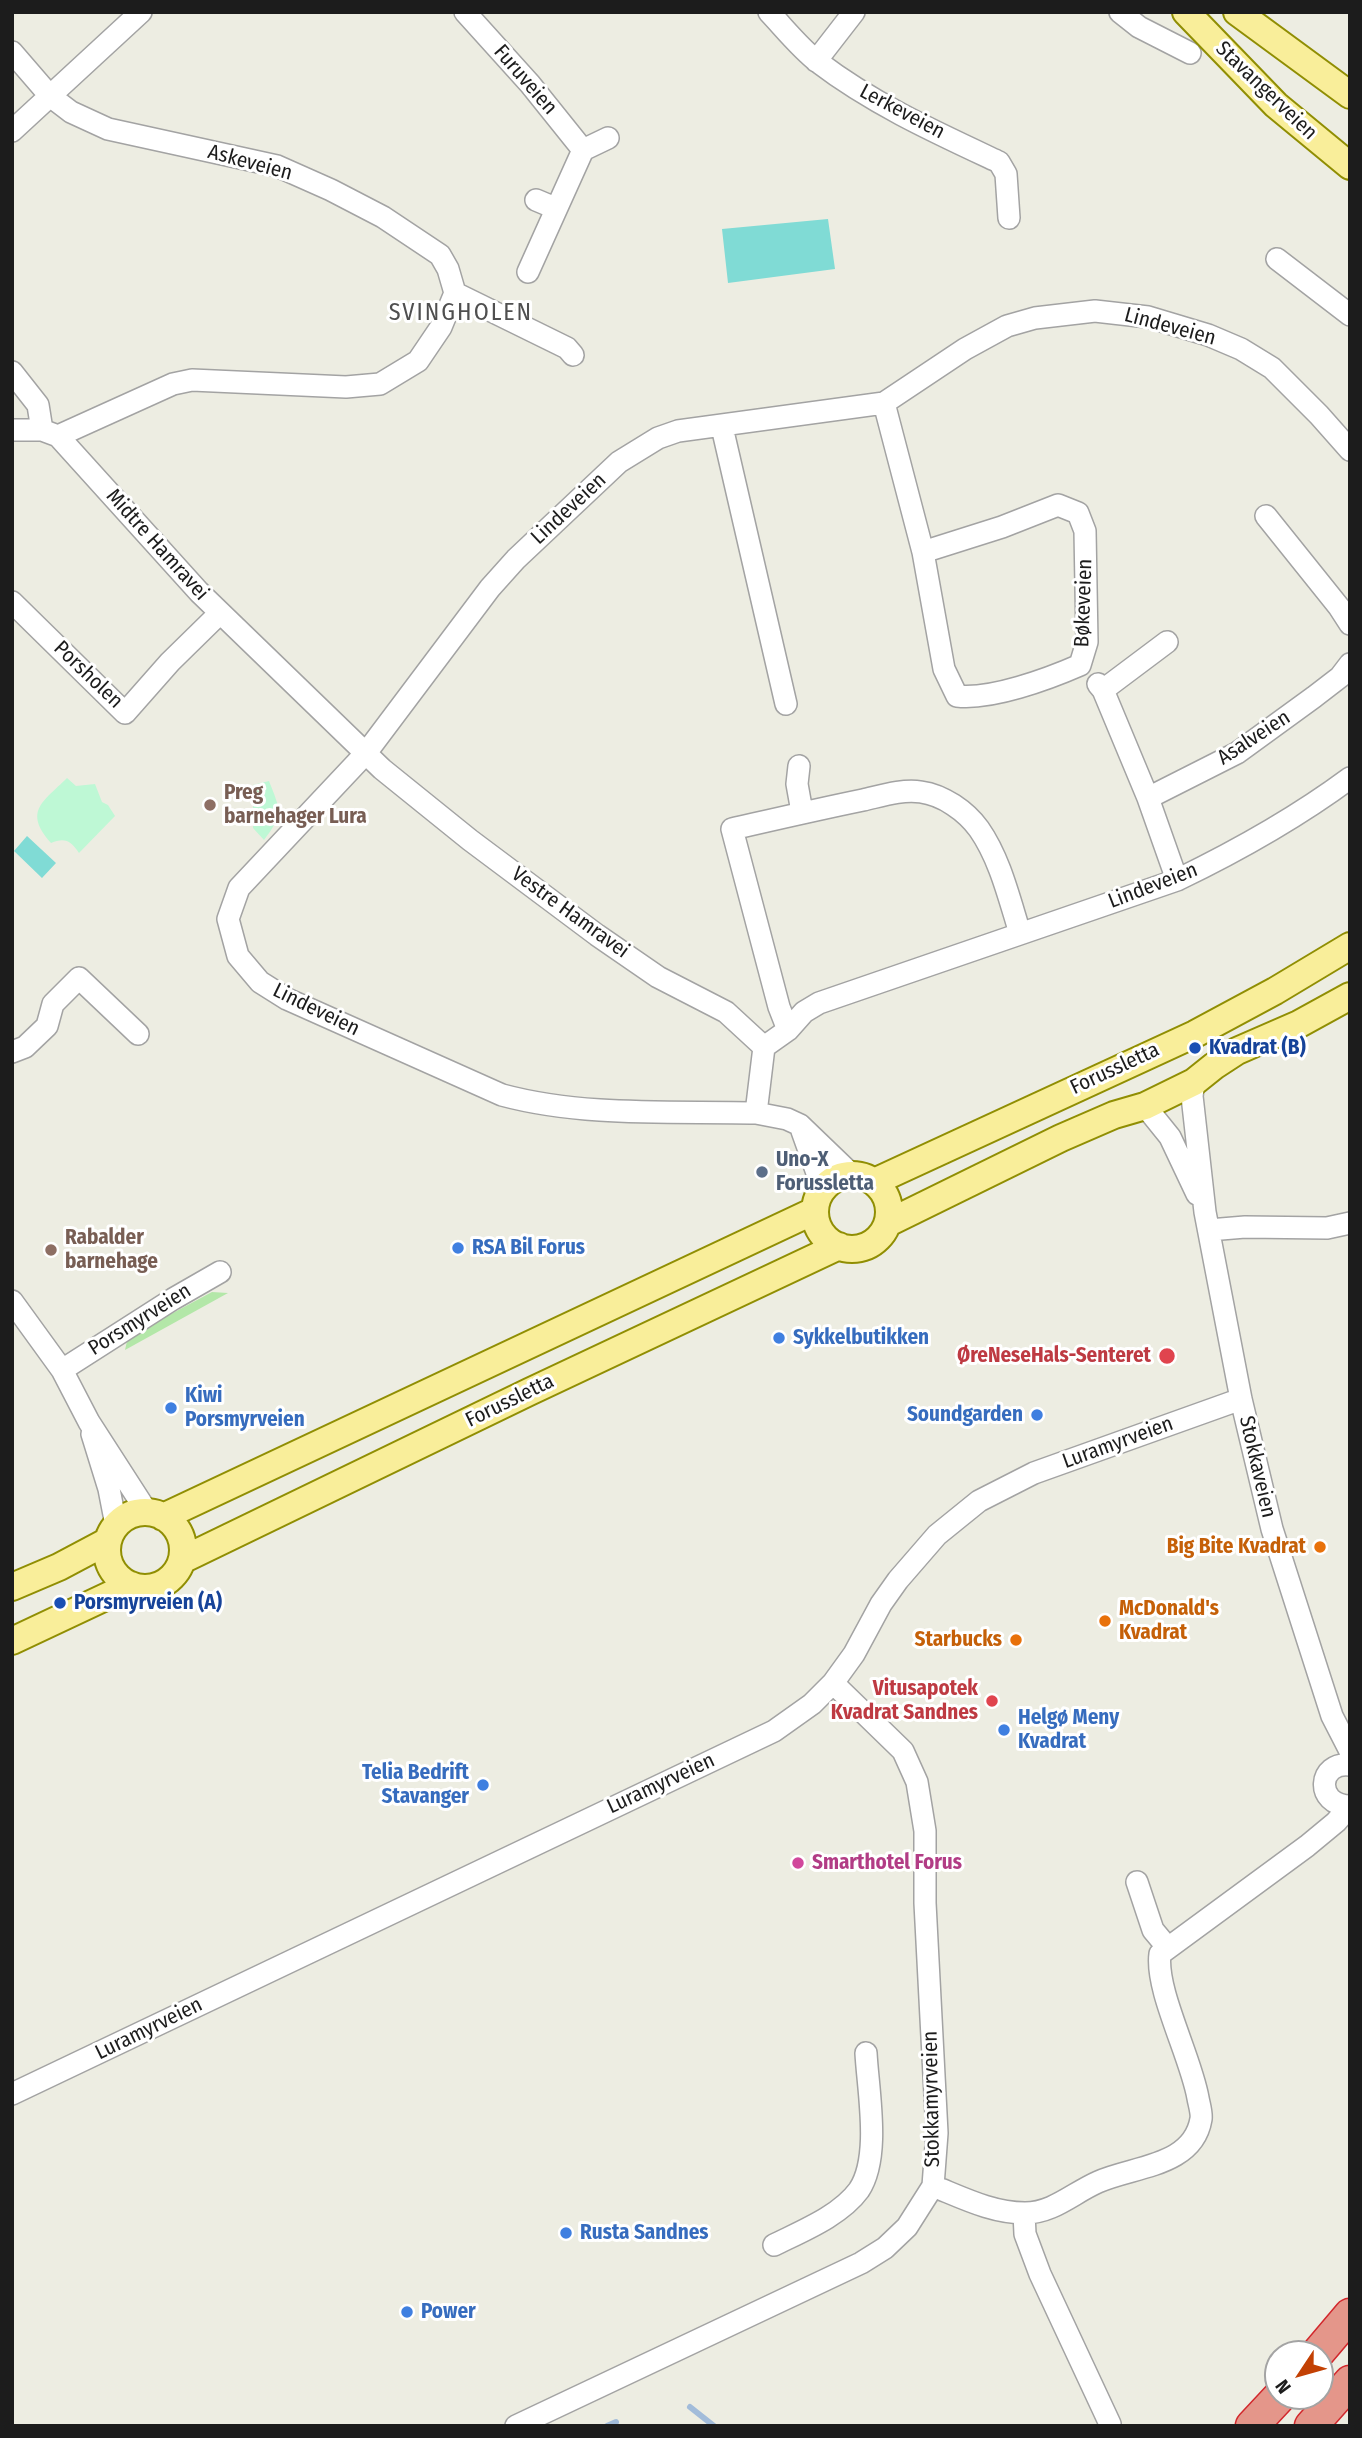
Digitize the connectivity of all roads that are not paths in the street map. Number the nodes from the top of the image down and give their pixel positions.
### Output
1 (141, 12) edge
2 (465, 12) edge
3 (769, 12) edge
4 (854, 12) edge
5 (1120, 12) edge
6 (1186, 12) edge
7 (1237, 12) edge
8 (12, 52) edge
9 (1190, 53) dead end
10 (816, 61) junction
11 (1350, 95) edge
12 (50, 96) junction
13 (12, 131) edge
14 (608, 138) dead end
15 (583, 150) junction
16 (1350, 166) edge
17 (1009, 218) dead end
18 (1277, 259) dead end
19 (528, 272) dead end
20 (455, 293) junction
21 (1350, 316) edge
22 (573, 355) dead end
23 (12, 372) edge
24 (884, 403) junction
25 (722, 427) junction
26 (12, 430) edge
27 (50, 433) junction
28 (1350, 450) edge
29 (1266, 516) dead end
30 (923, 552) junction
31 (12, 602) edge
32 (220, 613) junction
33 (1350, 624) edge
34 (1167, 642) dead end
35 (1350, 664) edge
36 (786, 704) dead end
37 (366, 753) junction
38 (799, 766) dead end
39 (1350, 778) edge
40 (1147, 798) junction
41 (802, 812) junction
42 (1177, 880) junction
43 (1020, 933) junction
44 (1350, 946) edge
45 (1350, 996) edge
46 (788, 1030) junction
47 (138, 1034) dead end
48 (764, 1047) junction
49 (12, 1052) edge
50 (1194, 1082) junction
51 (1145, 1105) junction
52 (756, 1113) junction
53 (800, 1125) junction
54 (863, 1179) junction
55 (818, 1202) junction
56 (1207, 1221) junction
57 (888, 1223) junction
58 (1350, 1223) edge
59 (839, 1246) junction
60 (220, 1272) dead end
61 (12, 1301) edge
62 (62, 1370) junction
63 (1241, 1399) junction
64 (89, 1422) junction
65 (155, 1514) junction
66 (112, 1533) junction
67 (182, 1560) junction
68 (131, 1586) junction
69 (12, 1587) edge
70 (12, 1641) edge
71 (833, 1683) junction
72 (1332, 1716) junction
73 (1350, 1751) edge
74 (1350, 1765) edge
75 (1325, 1782) junction
76 (1350, 1806) edge
77 (1307, 1846) junction
78 (1137, 1882) dead end
79 (1168, 1948) junction
80 (866, 2053) dead end
81 (12, 2094) edge
82 (933, 2186) junction
83 (1024, 2213) junction
84 (774, 2245) dead end
85 (1350, 2315) edge
86 (1329, 2340) edge
87 (1350, 2382) edge
88 (1267, 2410) edge
89 (1110, 2424) dead end
90 (516, 2426) edge
91 (1252, 2426) edge
92 (1311, 2426) edge

1 - 12 street
2 - 15 street, Furuveien
3 - 10 street, Lerkeveien
4 - 10 street
5 - 9 street
6 - 16 main road, Stavangerveien
7 - 11 main road, Stavangerveien
8 - 12 street, Askeveien
10 - 17 street, Lerkeveien
12 - 13 street
12 - 20 street, Askeveien
14 - 15 street
15 - 19 street
18 - 21 street
20 - 22 street
20 - 27 street
23 - 27 street, Midtre Hamravei
24 - 25 street, Lindeveien
24 - 28 street, Lindeveien
24 - 30 street, Bøkeveien
25 - 36 street
25 - 37 street, Lindeveien
26 - 27 street
27 - 32 street, Midtre Hamravei
29 - 33 street
30 - 30 street, Bøkeveien
31 - 32 street, Porsholen
32 - 37 street, Midtre Hamravei
34 - 40 street
35 - 40 street, Asalveien
37 - 48 street, Vestre Hamravei
37 - 52 street, Lindeveien
38 - 41 street
39 - 42 street, Lindeveien
40 - 42 street
41 - 43 street
41 - 46 street
42 - 43 street, Lindeveien
43 - 46 street, Lindeveien
44 - 54 main road, Forussletta
45 - 50 main road, Forussletta
46 - 48 street, Lindeveien
47 - 49 street
48 - 52 street
50 - 51 main road, Forussletta
50 - 56 street, Stokkaveien
51 - 56 street, Stokkaveien
51 - 57 main road, Forussletta
52 - 53 street, Lindeveien
53 - 54 street
53 - 55 street
54 - 55 main road, Forussletta
54 - 57 main road
55 - 59 main road
55 - 65 main road, Forussletta
56 - 58 street
56 - 63 street, Stokkaveien
57 - 59 main road, Forussletta
59 - 67 main road, Forussletta
60 - 62 street, Porsmyrveien
61 - 62 street
62 - 64 street
63 - 71 street, Luramyrveien
63 - 72 street, Stokkaveien
64 - 65 street
64 - 66 street
65 - 66 main road
65 - 67 main road
66 - 68 main road
66 - 69 main road
67 - 68 main road
68 - 70 main road
71 - 81 street, Luramyrveien
71 - 82 street, Stokkamyrveien
72 - 73 street, Stokkaveien
72 - 75 street, Stokkaveien
74 - 75 street
75 - 76 street
75 - 77 street, Stokkaveien
76 - 77 street
77 - 79 street
78 - 79 street
79 - 83 street
80 - 84 street
82 - 83 street
82 - 90 street, Stokkamyrveien
83 - 89 street
85 - 86 highway
87 - 92 highway
88 - 91 highway

